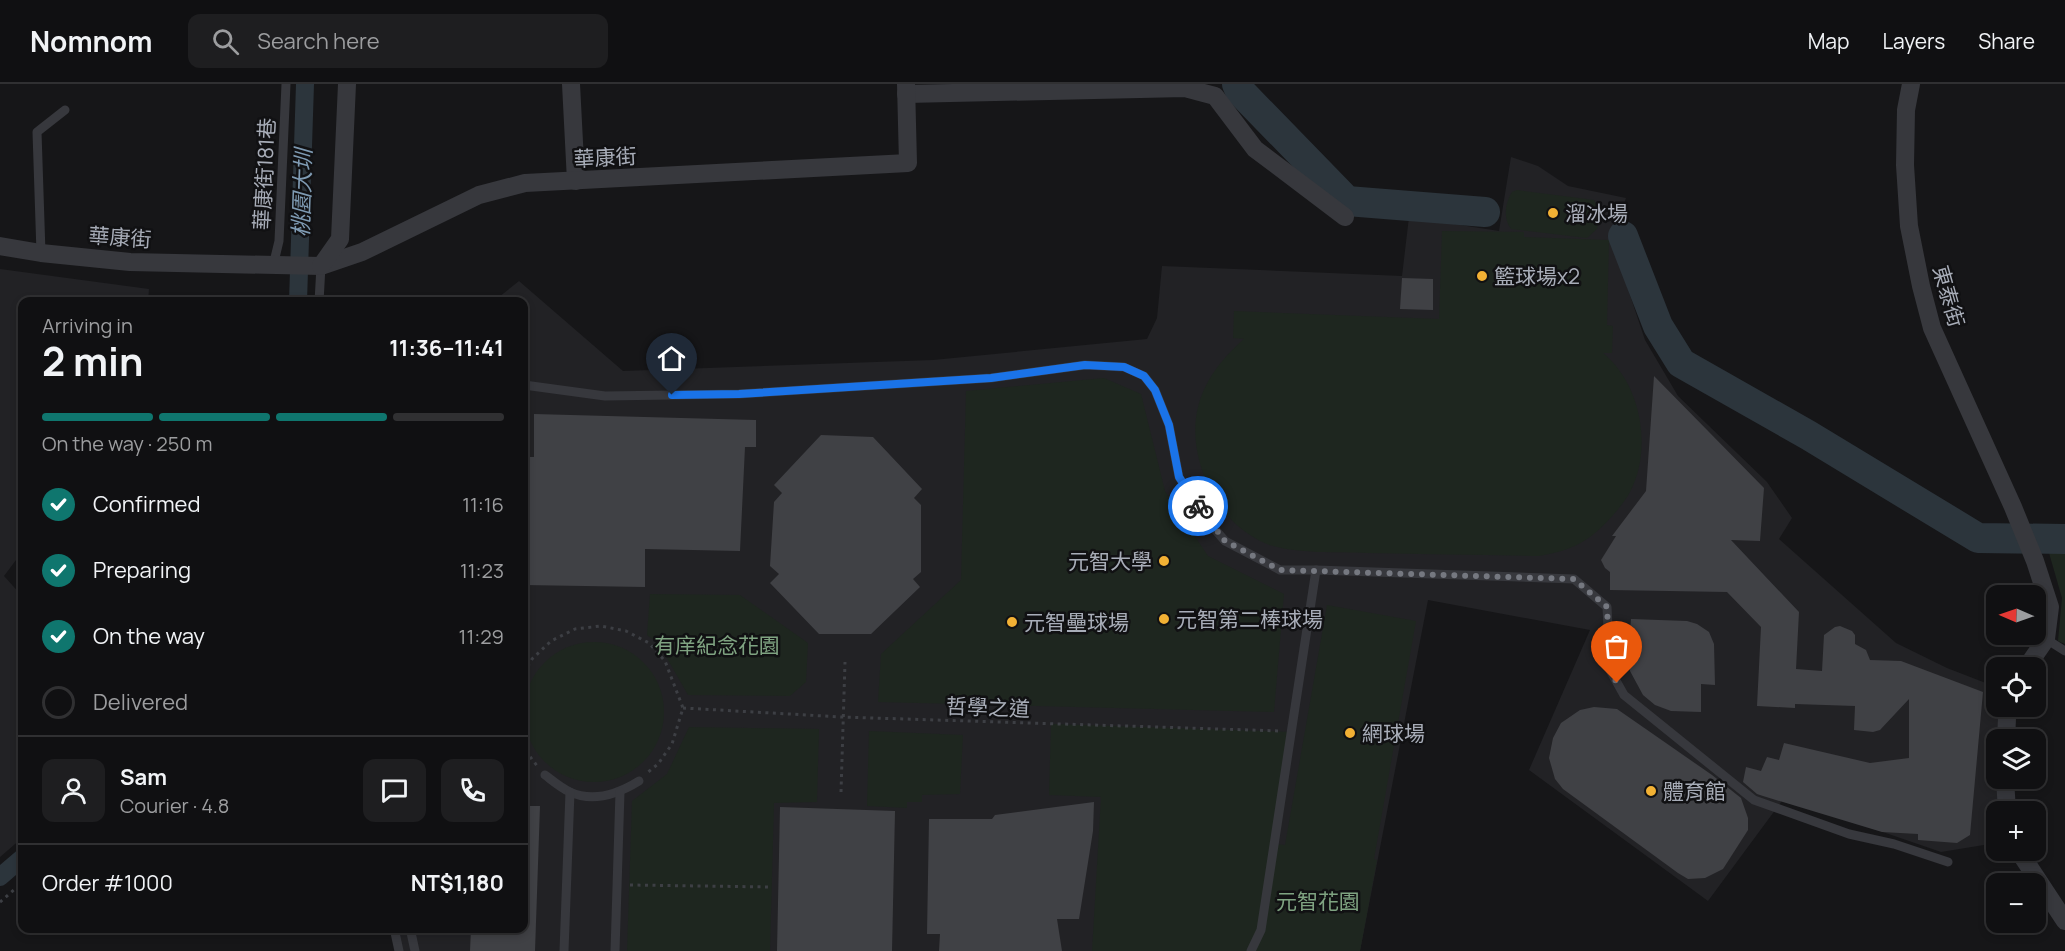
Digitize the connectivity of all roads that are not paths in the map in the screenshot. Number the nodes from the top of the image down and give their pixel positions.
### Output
1 (286, 84) edge
2 (347, 84) edge
3 (571, 84) edge
4 (1911, 84) edge
5 (906, 89) edge
6 (65, 110) dead end
7 (576, 182) junction
8 (1345, 217) dead end
9 (0, 246) edge
10 (41, 253) junction
11 (273, 266) junction
12 (321, 266) junction
13 (319, 297) edge
14 (528, 386) edge
15 (1316, 570) junction
16 (2043, 585) edge
17 (2046, 595) edge
18 (2046, 639) joint
19 (2065, 651) edge
20 (545, 775) road end
21 (639, 781) road end
22 (570, 792) junction
23 (621, 792) junction
24 (2025, 861) edge
25 (1948, 862) dead end
26 (2065, 921) edge
27 (395, 933) edge
28 (411, 933) edge
29 (399, 951) edge
30 (415, 951) edge
31 (564, 951) edge
32 (615, 951) edge
33 (1251, 951) edge

1 - 11 lane, 華康街181巷
2 - 12 street
3 - 7 street
4 - 16 street, 東泰街
5 - 7 street, 華康街
5 - 8 street
6 - 10 lane
7 - 12 street, 華康街
9 - 10 street, 華康街
10 - 11 street, 華康街
11 - 12 street, 華康街
12 - 13 lane
14 - 15 lane
15 - 25 lane
15 - 33 lane
17 - 18 street, 東泰街
18 - 19 lane
20 - 22 lane
21 - 23 lane
22 - 23 lane
22 - 31 lane
23 - 32 lane
24 - 26 street
27 - 29 lane
28 - 30 lane

